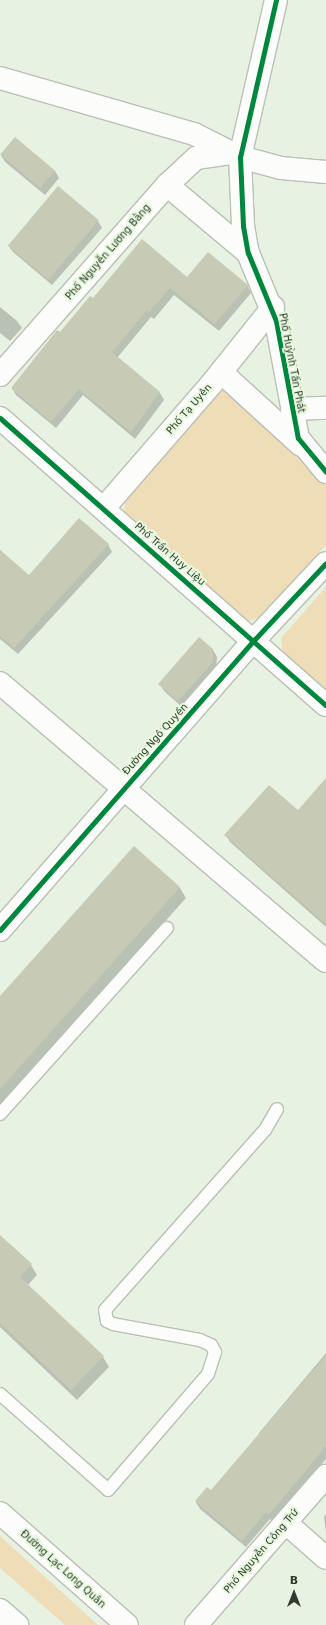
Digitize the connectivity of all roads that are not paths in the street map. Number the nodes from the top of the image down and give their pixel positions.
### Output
1 (276, 0) edge
2 (0, 78) edge
3 (235, 155) junction
4 (326, 172) edge
5 (168, 185) junction
6 (248, 253) junction
7 (272, 307) junction
8 (221, 372) junction
9 (0, 375) edge
10 (326, 408) edge
11 (292, 409) junction
12 (0, 418) edge
13 (303, 447) junction
14 (326, 472) edge
15 (104, 508) junction
16 (326, 563) edge
17 (254, 640) junction
18 (0, 683) edge
19 (326, 705) edge
20 (123, 788) junction
21 (168, 928) dead end
22 (0, 930) edge
23 (326, 961) edge
24 (277, 1110) dead end
25 (0, 1114) edge
26 (0, 1394) edge
27 (326, 1476) edge
28 (0, 1513) edge
29 (286, 1523) junction
30 (326, 1558) edge
31 (0, 1610) edge
32 (17, 1625) edge
33 (127, 1625) edge
34 (196, 1625) edge

1 - 3 street, Phố Huỳnh Tấn Phát
2 - 3 street
3 - 4 street
3 - 5 street, Phố Nguyễn Lương Bằng
3 - 6 street, Phố Huỳnh Tấn Phát
5 - 6 street
5 - 9 street, Phố Nguyễn Lương Bằng
6 - 7 street, Phố Huỳnh Tấn Phát
7 - 8 street, Phố Tạ Uyên
7 - 11 street, Phố Huỳnh Tấn Phát
8 - 13 street
8 - 15 street, Phố Tạ Uyên
10 - 11 street
11 - 13 street, Phố Huỳnh Tấn Phát
12 - 15 street, Phố Trần Huy Liệu
13 - 14 street, Phố Huỳnh Tấn Phát
15 - 17 street, Phố Trần Huy Liệu
16 - 17 street, Đường Ngô Quyền
17 - 19 street, Phố Trần Huy Liệu
17 - 20 street, Đường Ngô Quyền
18 - 20 street
20 - 22 street, Đường Ngô Quyền
20 - 23 street
21 - 25 lane
24 - 26 lane
27 - 29 street, Phố Nguyễn Công Trứ
28 - 33 street, Đường Lạc Long Quân
29 - 30 street
29 - 34 street, Phố Nguyễn Công Trứ
31 - 32 street

